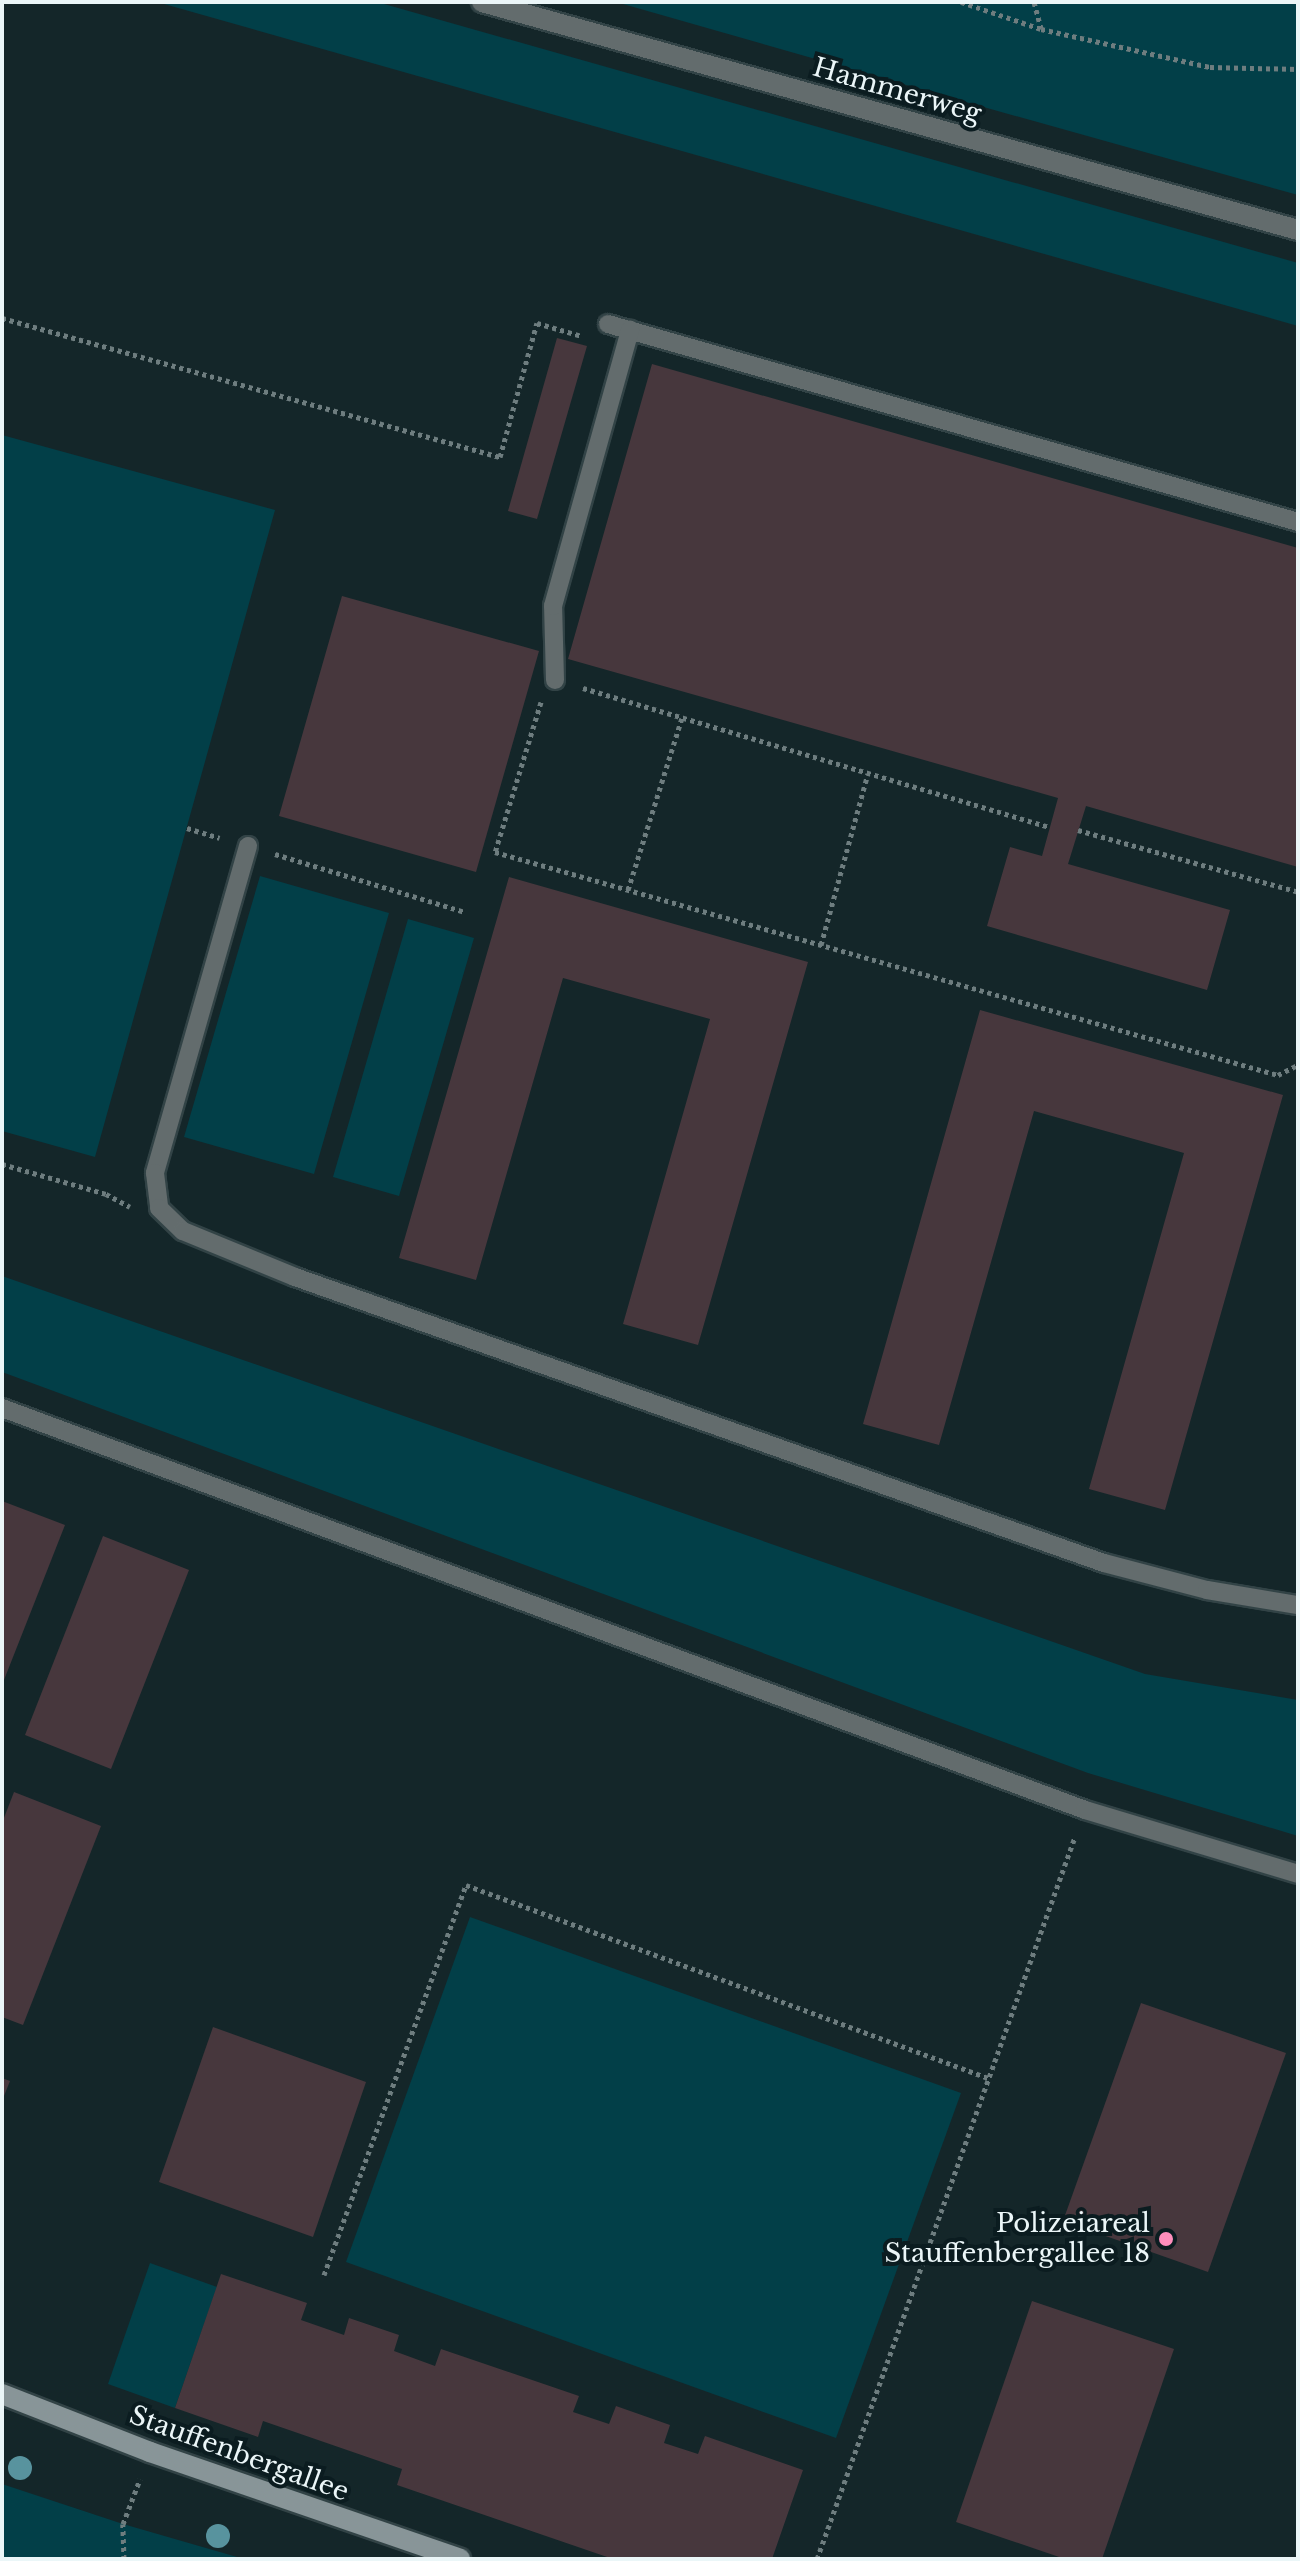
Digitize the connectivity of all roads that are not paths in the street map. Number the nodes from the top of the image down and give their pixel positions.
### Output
1 (482, 2) edge
2 (1298, 230) edge
3 (608, 324) dead end
4 (628, 339) junction
5 (1298, 522) edge
6 (555, 680) road end
7 (248, 846) road end
8 (2, 1408) edge
9 (1298, 1605) edge
10 (1298, 1874) edge
11 (2, 2394) edge
12 (460, 2559) edge

1 - 2 street, Hammerweg
3 - 4 lane
4 - 5 lane
4 - 6 lane
7 - 9 lane
8 - 10 lane
11 - 12 main road, Stauffenbergallee

